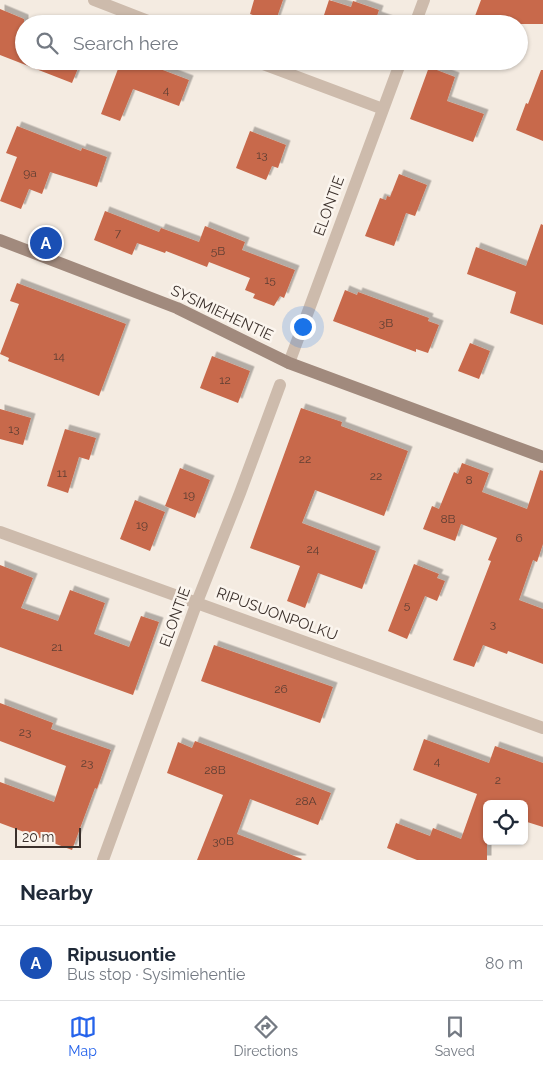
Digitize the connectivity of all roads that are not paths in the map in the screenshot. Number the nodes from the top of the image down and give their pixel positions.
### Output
1 (94, 0) edge
2 (424, 0) edge
3 (133, 15) edge
4 (418, 15) edge
5 (279, 70) edge
6 (398, 70) edge
7 (383, 109) junction
8 (0, 240) edge
9 (289, 363) junction
10 (280, 385) dead end
11 (543, 457) edge
12 (0, 532) edge
13 (197, 602) junction
14 (543, 728) edge
15 (103, 860) edge

1 - 3 street
2 - 4 street
5 - 7 street
6 - 7 street, ELONTIE
7 - 9 street, ELONTIE
8 - 9 street, SYSIMIEHENTIE
9 - 11 street, SYSIMIEHENTIE
10 - 13 street, ELONTIE
12 - 13 street, RIPUSUONPOLKU
13 - 14 street, RIPUSUONPOLKU
13 - 15 street, ELONTIE

